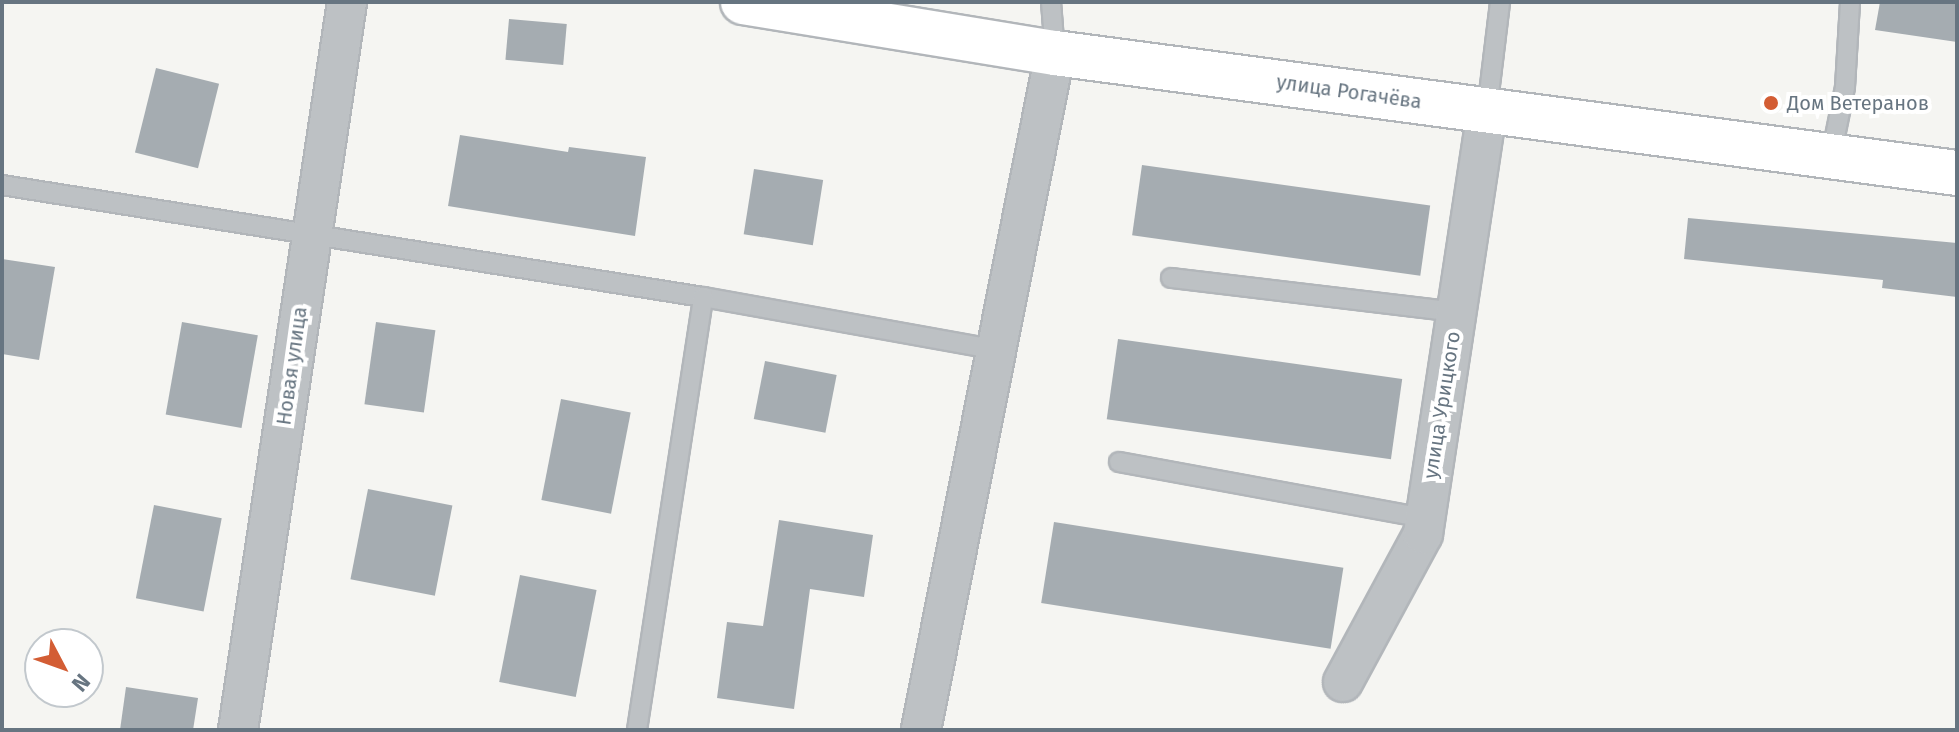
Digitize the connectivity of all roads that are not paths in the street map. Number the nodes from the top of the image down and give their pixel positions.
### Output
1 (347, 2) edge
2 (743, 2) edge
3 (1051, 2) edge
4 (1500, 2) edge
5 (1850, 2) edge
6 (1055, 53) junction
7 (1487, 110) junction
8 (1831, 156) junction
9 (1957, 173) edge
10 (2, 185) edge
11 (311, 237) junction
12 (1171, 278) dead end
13 (703, 297) junction
14 (1456, 312) junction
15 (992, 349) junction
16 (1119, 462) dead end
17 (1425, 518) junction
18 (1343, 682) dead end
19 (238, 730) edge
20 (637, 730) edge
21 (921, 730) edge

1 - 11 street, Новая улица
2 - 6 street, улица Рогачёва
3 - 6 lane
4 - 7 lane
5 - 8 lane
6 - 7 street, улица Рогачёва
6 - 15 street
7 - 8 street, улица Рогачёва
7 - 14 street, улица Урицкого
8 - 9 street, улица Рогачёва
10 - 11 lane
11 - 13 lane
11 - 19 street, Новая улица
12 - 14 lane
13 - 15 lane
13 - 20 lane
14 - 17 street, улица Урицкого
15 - 21 street
16 - 17 lane
17 - 18 street, улица Урицкого

